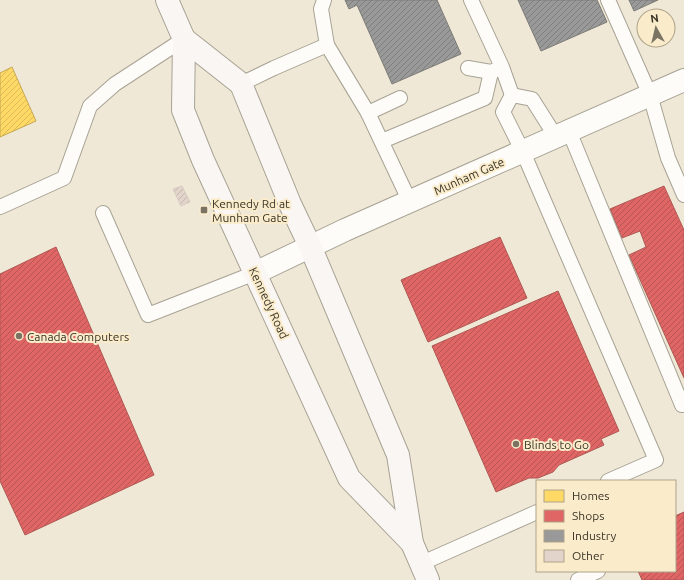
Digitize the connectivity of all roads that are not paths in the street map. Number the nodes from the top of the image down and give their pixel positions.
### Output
1 (167, 0) edge
2 (324, 0) edge
3 (471, 0) edge
4 (608, 0) edge
5 (184, 39) junction
6 (327, 44) junction
7 (468, 68) dead end
8 (496, 69) junction
9 (684, 80) edge
10 (241, 84) junction
11 (512, 95) junction
12 (650, 95) junction
13 (400, 98) dead end
14 (368, 113) junction
15 (562, 134) junction
16 (382, 141) junction
17 (523, 152) junction
18 (684, 195) edge
19 (410, 202) junction
20 (0, 207) edge
21 (103, 213) dead end
22 (310, 246) junction
23 (255, 273) junction
24 (684, 405) edge
25 (610, 480) edge
26 (536, 513) edge
27 (412, 543) junction
28 (424, 572) edge
29 (596, 572) edge
30 (578, 580) edge

1 - 5 main road, Kennedy Road
2 - 6 lane
3 - 8 lane
4 - 12 lane
5 - 10 main road, Kennedy Road
5 - 20 lane
5 - 23 main road, Kennedy Road
6 - 10 lane
6 - 14 lane
7 - 8 lane
8 - 11 lane
8 - 16 lane
9 - 12 street, Munham Gate
10 - 22 main road, Kennedy Road
11 - 15 lane
11 - 17 lane
12 - 15 street, Munham Gate
12 - 18 lane
13 - 14 lane
14 - 16 lane
15 - 17 street, Munham Gate
15 - 24 lane
16 - 19 lane
17 - 19 street, Munham Gate
17 - 25 lane
19 - 22 street, Munham Gate
21 - 23 lane
22 - 23 street, Munham Gate
22 - 27 main road, Kennedy Road
23 - 27 main road, Kennedy Road
26 - 28 lane
27 - 28 main road, Kennedy Road
29 - 30 lane

